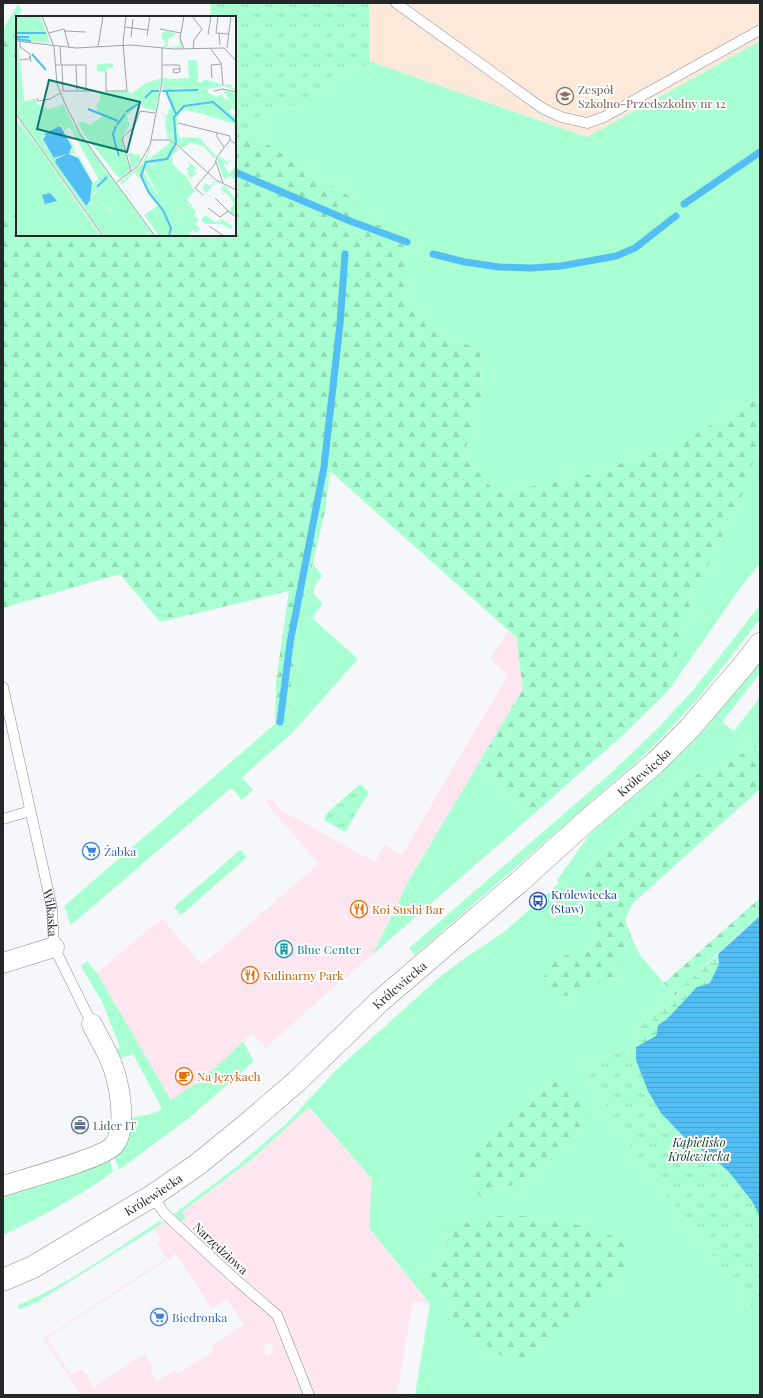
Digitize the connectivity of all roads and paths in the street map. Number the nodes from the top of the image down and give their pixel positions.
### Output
1 (396, 3) edge
2 (760, 30) edge
3 (760, 644) edge
4 (3, 687) edge
5 (30, 811) junction
6 (3, 819) edge
7 (54, 947) junction
8 (3, 963) edge
9 (92, 1024) joint
10 (3, 1186) edge
11 (152, 1196) junction
12 (3, 1280) edge
13 (309, 1395) edge

1 - 2 lane
3 - 11 street, Królewiecka
4 - 5 lane, Wilkaska
5 - 6 lane
5 - 7 lane, Wilkaska
7 - 8 street
7 - 9 lane, Wilkaska
9 - 10 street, Wilkaska
11 - 12 street, Królewiecka
11 - 13 lane, Narzędziowa

